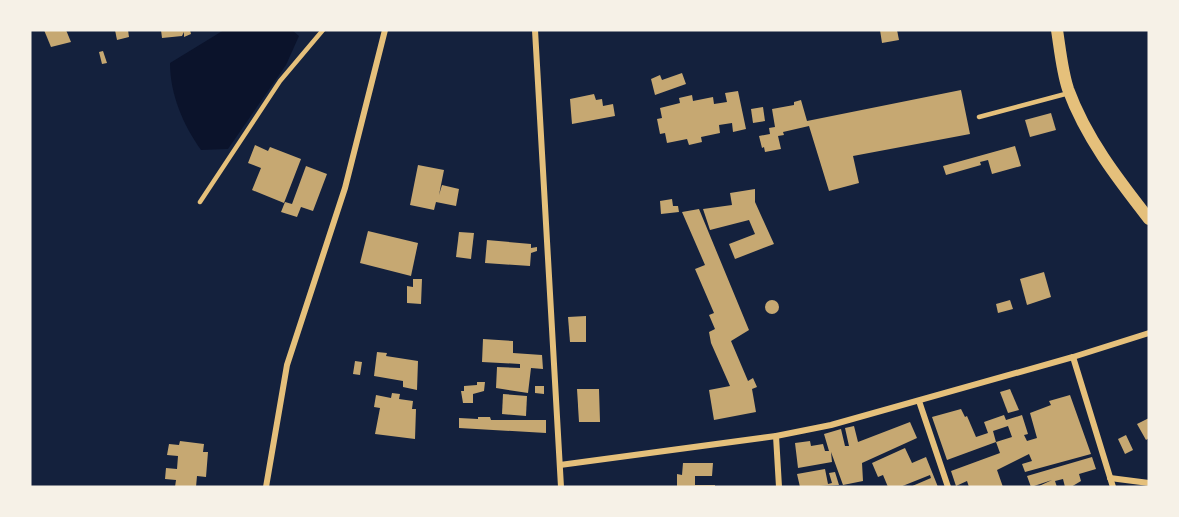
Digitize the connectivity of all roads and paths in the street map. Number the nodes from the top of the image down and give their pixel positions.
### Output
1 (323, 30) edge
2 (385, 30) edge
3 (535, 30) edge
4 (1057, 30) edge
5 (1070, 92) junction
6 (979, 117) dead end
7 (200, 202) dead end
8 (1149, 219) edge
9 (1149, 333) edge
10 (1073, 357) junction
11 (919, 401) junction
12 (776, 436) junction
13 (560, 465) junction
14 (1110, 478) junction
15 (1149, 483) edge
16 (266, 487) edge
17 (561, 487) edge
18 (779, 487) edge
19 (948, 487) edge
20 (1113, 487) edge

1 - 7 lane
2 - 16 street
3 - 13 street
4 - 5 main road
5 - 6 lane
5 - 8 main road
9 - 10 street
10 - 11 street
10 - 14 street
11 - 12 street
11 - 19 street
12 - 13 street
12 - 18 street
13 - 17 street
14 - 15 street
14 - 20 street

